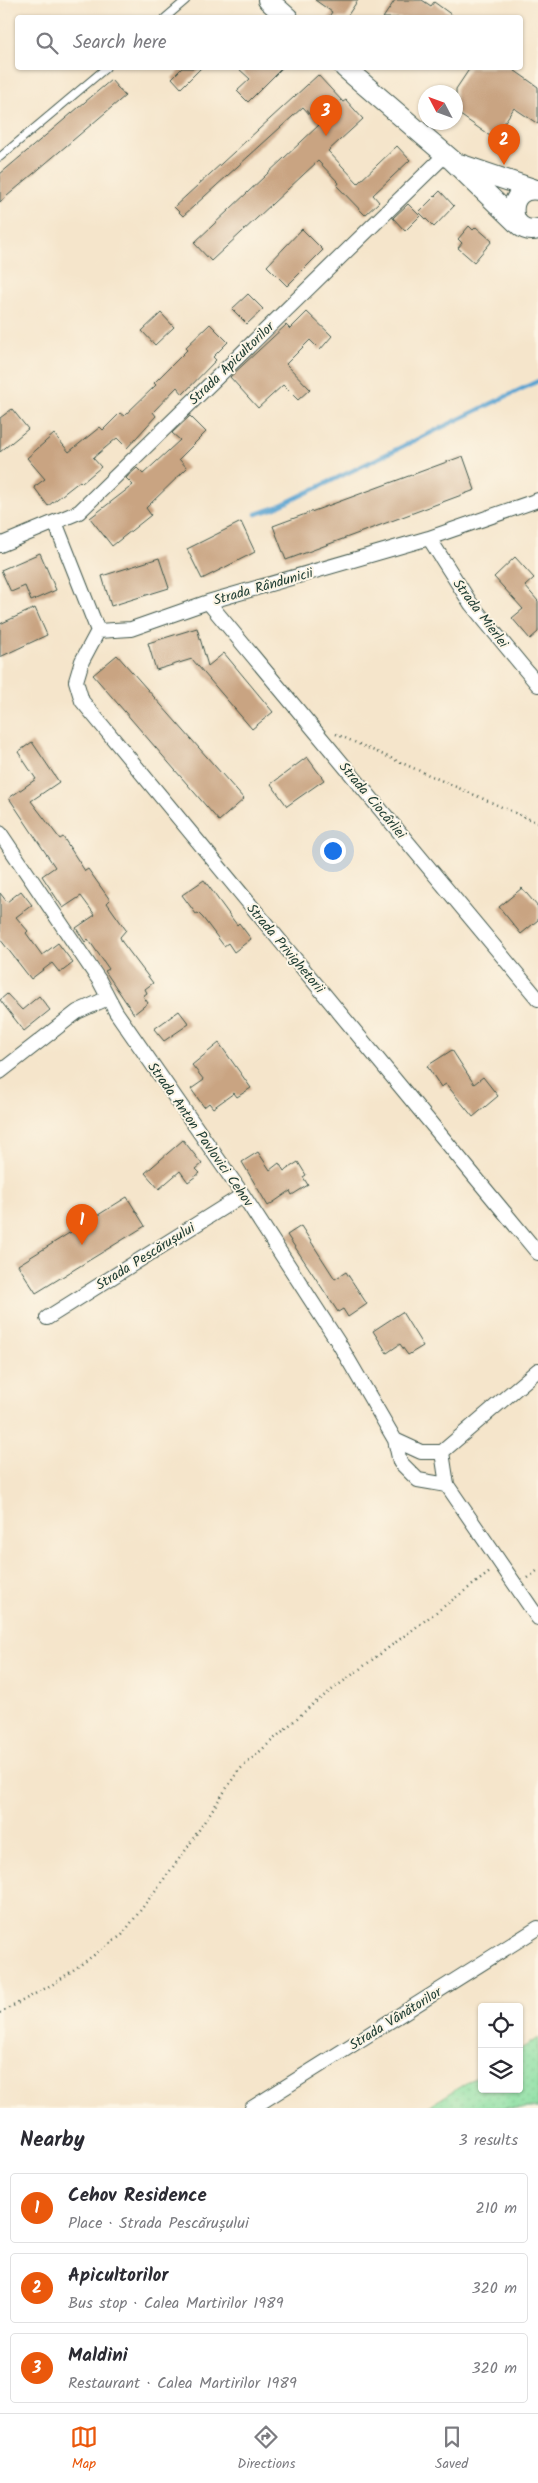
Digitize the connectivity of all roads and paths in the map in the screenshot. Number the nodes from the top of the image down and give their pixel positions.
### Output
1 (186, 0) edge
2 (268, 0) edge
3 (168, 15) edge
4 (285, 15) edge
5 (104, 70) edge
6 (347, 70) edge
7 (0, 157) edge
8 (449, 158) junction
9 (535, 190) edge
10 (525, 226) edge
11 (538, 240) edge
12 (538, 500) edge
13 (55, 522) junction
14 (429, 538) junction
15 (0, 545) edge
16 (208, 602) junction
17 (98, 631) junction
18 (538, 685) edge
19 (334, 733) dead end
20 (538, 823) edge
21 (0, 833) edge
22 (108, 998) junction
23 (538, 999) edge
24 (0, 1072) edge
25 (243, 1195) junction
26 (538, 1253) edge
27 (47, 1318) dead end
28 (538, 1370) edge
29 (395, 1440) junction
30 (442, 1452) junction
31 (447, 1485) junction
32 (501, 1564) junction
33 (538, 1618) edge
34 (538, 1928) edge
35 (0, 2013) edge
36 (252, 2108) edge

1 - 3 lane
2 - 4 main road
5 - 7 lane
6 - 8 main road
8 - 9 main road
8 - 10 main road
8 - 13 street, Strada Apicultorilor
9 - 10 main road
10 - 11 main road
12 - 14 street, Strada Rândunicii
13 - 15 street, Strada Apicultorilor
13 - 17 street
14 - 16 street, Strada Rândunicii
14 - 18 street, Strada Mierlei
16 - 17 street, Strada Rândunicii
16 - 23 street, Strada Ciocârliei
17 - 26 street, Strada Privighetorii
19 - 20 path
21 - 22 street, Strada Anton Pavlovici Cehov
22 - 24 street
22 - 25 street, Strada Anton Pavlovici Cehov
25 - 27 street, Strada Pescărușului
25 - 29 street, Strada Anton Pavlovici Cehov
28 - 30 street
29 - 30 street
29 - 31 street, Strada Anton Pavlovici Cehov
30 - 31 street
31 - 32 street
32 - 33 street
32 - 35 path
34 - 36 street, Strada Vânătorilor

